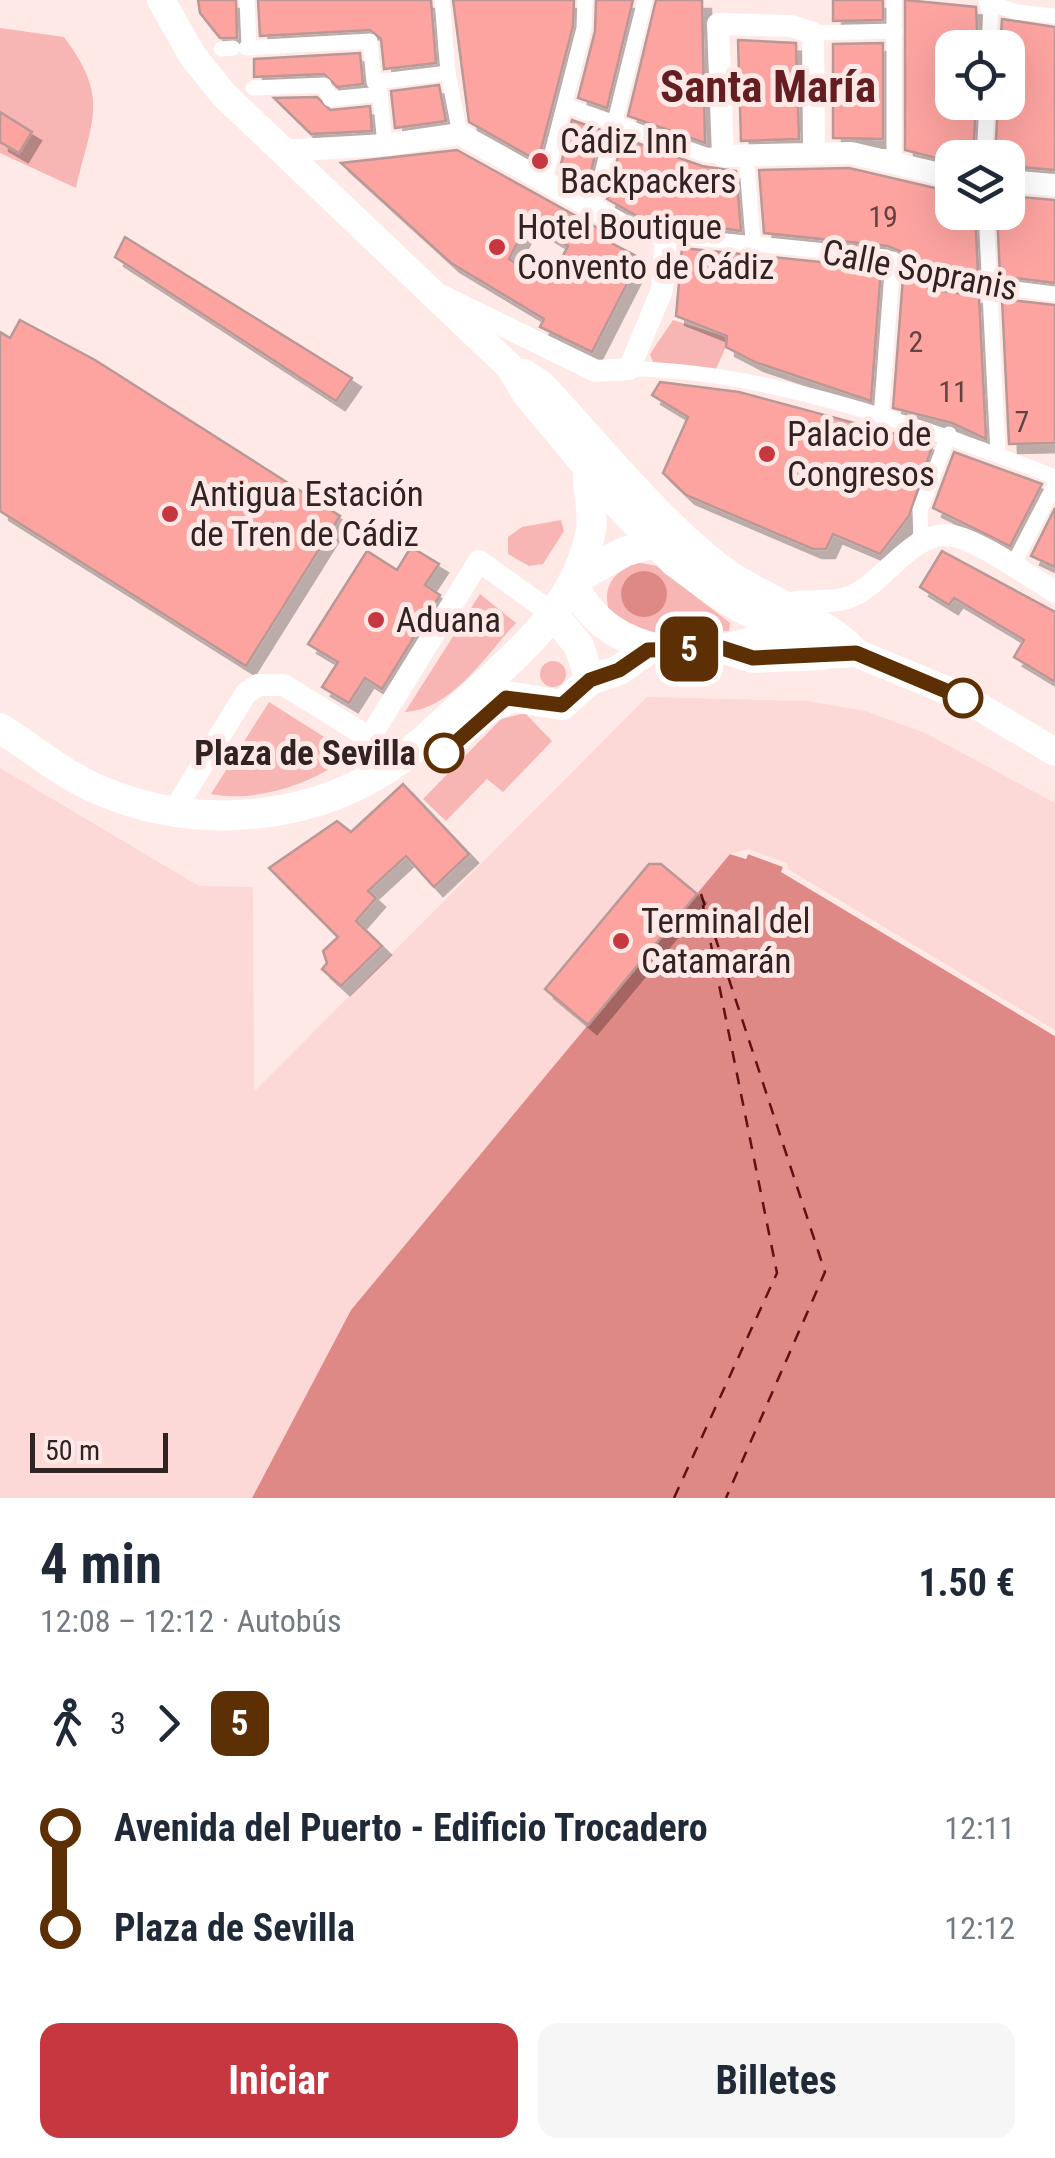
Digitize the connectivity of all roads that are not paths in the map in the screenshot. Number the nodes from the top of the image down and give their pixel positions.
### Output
1 (161, 0) edge
2 (247, 0) edge
3 (442, 0) edge
4 (585, 0) edge
5 (645, 0) edge
6 (894, 0) edge
7 (988, 2) edge
8 (1055, 16) edge
9 (989, 30) edge
10 (894, 32) junction
11 (812, 33) junction
12 (448, 73) junction
13 (378, 86) junction
14 (253, 88) dead end
15 (566, 106) junction
16 (616, 122) junction
17 (460, 134) junction
18 (384, 146) junction
19 (814, 150) junction
20 (281, 151) junction
21 (735, 155) junction
22 (894, 165) junction
23 (935, 173) edge
24 (1025, 183) edge
25 (544, 184) junction
26 (1055, 186) edge
27 (592, 210) junction
28 (987, 230) edge
29 (666, 235) junction
30 (753, 240) junction
31 (892, 259) junction
32 (992, 288) junction
33 (432, 292) junction
34 (1055, 294) edge
35 (509, 366) junction
36 (628, 369) junction
37 (881, 416) junction
38 (949, 434) junction
39 (998, 454) junction
40 (588, 470) junction
41 (1055, 480) edge
42 (651, 542) junction
43 (921, 543) junction
44 (1012, 567) junction
45 (725, 572) junction
46 (576, 582) junction
47 (1055, 592) edge
48 (553, 614) junction
49 (783, 622) junction
50 (522, 648) junction
51 (722, 648) junction
52 (648, 650) junction
53 (856, 653) junction
54 (822, 656) junction
55 (590, 680) junction
56 (530, 700) junction
57 (0, 728) edge
58 (370, 737) junction
59 (1055, 752) edge
60 (405, 756) junction
61 (174, 812) junction

1 - 20 street
2 - 13 street
3 - 12 street
4 - 15 street
5 - 16 street
6 - 10 street
7 - 8 street
7 - 9 street
10 - 11 street
10 - 22 street
11 - 19 street
11 - 21 street
12 - 13 street
12 - 17 street
13 - 14 street
13 - 18 street
15 - 16 street
15 - 25 street
16 - 21 street
16 - 27 street
17 - 18 street
17 - 25 street
18 - 20 street
19 - 21 street
19 - 22 street
20 - 33 street
21 - 30 street
22 - 23 street
24 - 26 street
25 - 27 street
27 - 29 street
28 - 32 street
29 - 30 street, Calle Sopranis
29 - 36 street
30 - 31 street, Calle Sopranis
31 - 32 street, Calle Sopranis
31 - 37 street
32 - 34 street, Calle Sopranis
32 - 39 street
33 - 35 street
33 - 36 street
35 - 40 street
35 - 45 street
36 - 37 street
37 - 38 street
38 - 39 street
38 - 43 street
39 - 41 street
40 - 42 street
40 - 46 main road
41 - 44 street
42 - 45 main road
42 - 46 main road
42 - 49 street
43 - 44 street
43 - 49 street
44 - 47 street
45 - 49 street
46 - 48 main road
46 - 52 main road
48 - 50 main road
48 - 55 main road
48 - 58 street
49 - 51 main road
49 - 53 street
49 - 54 street
50 - 56 main road
50 - 60 main road
51 - 52 main road
51 - 54 main road
52 - 55 main road
53 - 54 street
53 - 59 street
55 - 56 main road
56 - 60 main road
57 - 61 main road
58 - 60 street
58 - 61 street
60 - 61 main road

